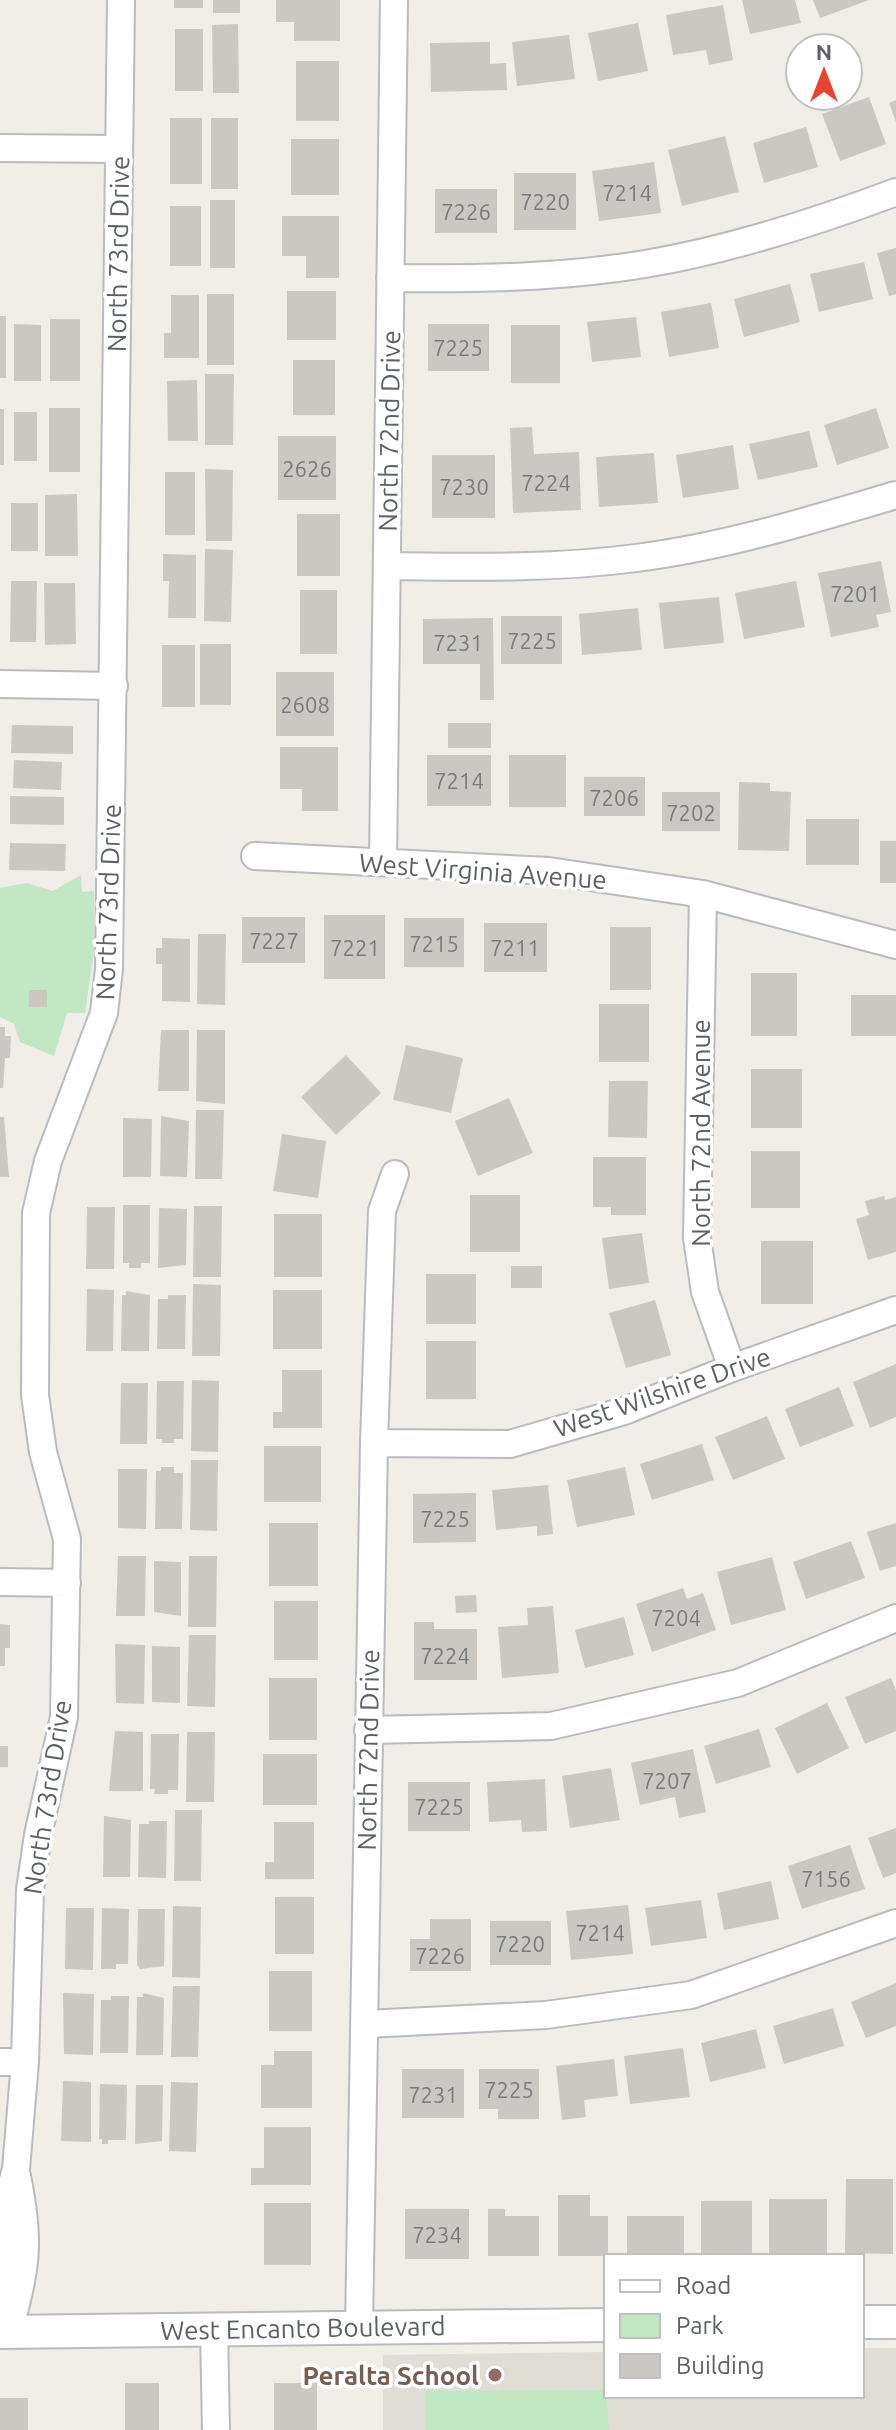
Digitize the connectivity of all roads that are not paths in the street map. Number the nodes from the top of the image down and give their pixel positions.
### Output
1 (121, 0) edge
2 (394, 0) edge
3 (0, 148) edge
4 (119, 149) junction
5 (896, 192) edge
6 (390, 278) junction
7 (896, 495) edge
8 (387, 566) junction
9 (0, 684) edge
10 (114, 686) junction
11 (255, 856) dead end
12 (383, 862) junction
13 (703, 894) junction
14 (896, 945) edge
15 (395, 1174) dead end
16 (896, 1310) edge
17 (732, 1368) junction
18 (374, 1443) junction
19 (0, 1582) edge
20 (67, 1583) junction
21 (896, 1618) edge
22 (368, 1730) junction
23 (896, 1923) edge
24 (366, 2024) junction
25 (13, 2062) edge
26 (864, 2322) edge
27 (896, 2322) edge
28 (604, 2325) edge
29 (359, 2328) junction
30 (214, 2329) junction
31 (4, 2332) edge
32 (216, 2430) edge

1 - 4 street, North 73rd Drive
2 - 6 street, North 72nd Drive
3 - 4 street
4 - 10 street, North 73rd Drive
5 - 6 street
6 - 8 street, North 72nd Drive
7 - 8 street
8 - 12 street, North 72nd Drive
9 - 10 street
10 - 20 street, North 73rd Drive
11 - 12 street, West Virginia Avenue
12 - 13 street, West Virginia Avenue
13 - 14 street, West Virginia Avenue
13 - 17 street, North 72nd Avenue
15 - 18 street, North 72nd Drive
16 - 17 street, West Wilshire Drive
17 - 18 street, West Wilshire Drive
18 - 22 street, North 72nd Drive
19 - 20 street
20 - 25 street, North 73rd Drive
21 - 22 street
22 - 24 street, North 72nd Drive
23 - 24 street
24 - 29 street, North 72nd Drive
25 - 31 street, North 73rd Drive
26 - 27 street
28 - 29 street, West Encanto Boulevard
29 - 30 street, West Encanto Boulevard
30 - 31 street, West Encanto Boulevard
30 - 32 street

